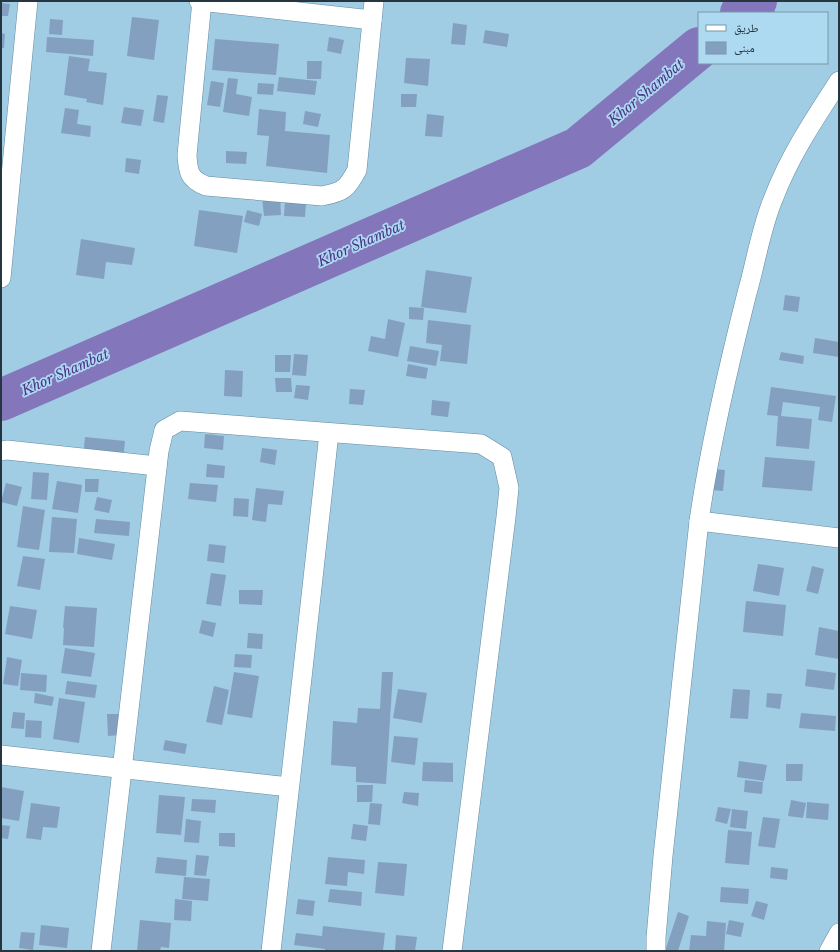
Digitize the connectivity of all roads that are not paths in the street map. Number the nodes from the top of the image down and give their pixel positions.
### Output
1 (28, 1) edge
2 (199, 1) edge
3 (202, 1) edge
4 (374, 1) edge
5 (372, 20) junction
6 (839, 81) edge
7 (1, 278) edge
8 (329, 433) junction
9 (1, 451) edge
10 (157, 466) junction
11 (699, 521) junction
12 (839, 538) edge
13 (1, 755) edge
14 (123, 769) junction
15 (289, 787) junction
16 (839, 934) edge
17 (101, 951) edge
18 (271, 951) edge
19 (452, 951) edge
20 (656, 951) edge
21 (829, 951) edge

1 - 7 street
2 - 3 street
3 - 5 street
3 - 5 street
4 - 5 street
6 - 11 street
8 - 10 street
8 - 15 street
8 - 19 street
9 - 10 street
10 - 14 street
11 - 12 street
11 - 20 street
13 - 14 street
14 - 15 street
14 - 17 street
15 - 18 street
16 - 21 street

